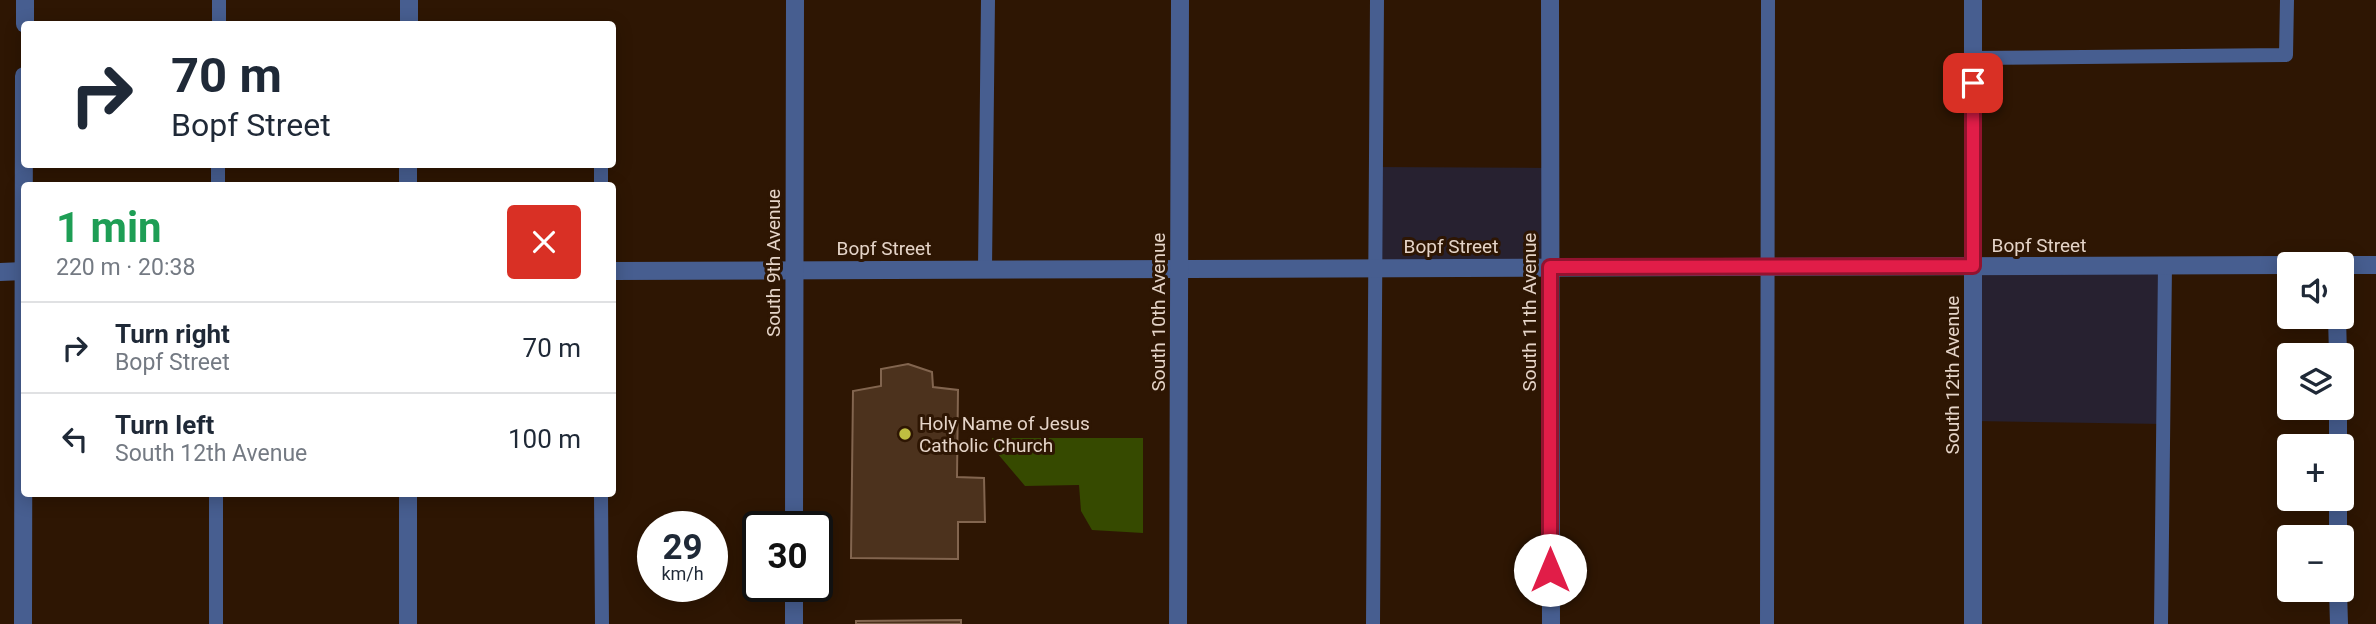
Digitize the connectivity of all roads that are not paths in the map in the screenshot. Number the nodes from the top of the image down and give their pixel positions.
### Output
1 (25, 0) edge
2 (219, 0) edge
3 (408, 0) edge
4 (795, 0) edge
5 (988, 0) edge
6 (1181, 0) edge
7 (1377, 0) edge
8 (1550, 0) edge
9 (1768, 0) edge
10 (1973, 0) edge
11 (2287, 0) edge
12 (25, 21) edge
13 (219, 21) edge
14 (408, 21) edge
15 (1973, 58) junction
16 (2165, 265) junction
17 (2277, 265) edge
18 (2354, 265) edge
19 (2376, 265) edge
20 (1768, 266) junction
21 (1973, 266) junction
22 (1376, 267) junction
23 (1550, 267) junction
24 (1179, 268) junction
25 (985, 269) junction
26 (794, 270) junction
27 (21, 271) edge
28 (616, 271) edge
29 (0, 272) edge
30 (23, 497) edge
31 (216, 497) edge
32 (408, 497) edge
33 (601, 497) edge
34 (794, 511) edge
35 (794, 602) edge
36 (2338, 602) edge
37 (23, 624) edge
38 (216, 624) edge
39 (408, 624) edge
40 (601, 624) edge
41 (794, 624) edge
42 (1178, 624) edge
43 (1373, 624) edge
44 (1550, 624) edge
45 (1767, 624) edge
46 (1973, 624) edge
47 (2161, 624) edge
48 (2339, 624) edge

1 - 12 street
2 - 13 lane
3 - 14 street
4 - 26 street, South 9th Avenue
5 - 25 lane
6 - 24 street, South 10th Avenue
7 - 22 lane
8 - 23 street, South 11th Avenue
9 - 20 lane
10 - 15 street, South 12th Avenue
11 - 15 lane
15 - 21 street, South 12th Avenue
16 - 17 street, Bopf Street
16 - 21 street, Bopf Street
16 - 47 lane
18 - 19 street
20 - 21 street, Bopf Street
20 - 23 street, Bopf Street
20 - 45 lane
21 - 46 street, South 12th Avenue
22 - 23 street, Bopf Street
22 - 24 street, Bopf Street
22 - 43 lane
23 - 44 street, South 11th Avenue
24 - 25 street, Bopf Street
24 - 42 street, South 10th Avenue
25 - 26 street, Bopf Street
26 - 28 street, Bopf Street
26 - 34 street, South 9th Avenue
27 - 29 street
30 - 37 street
31 - 38 lane
32 - 39 street
33 - 40 lane
35 - 41 street
36 - 48 street

